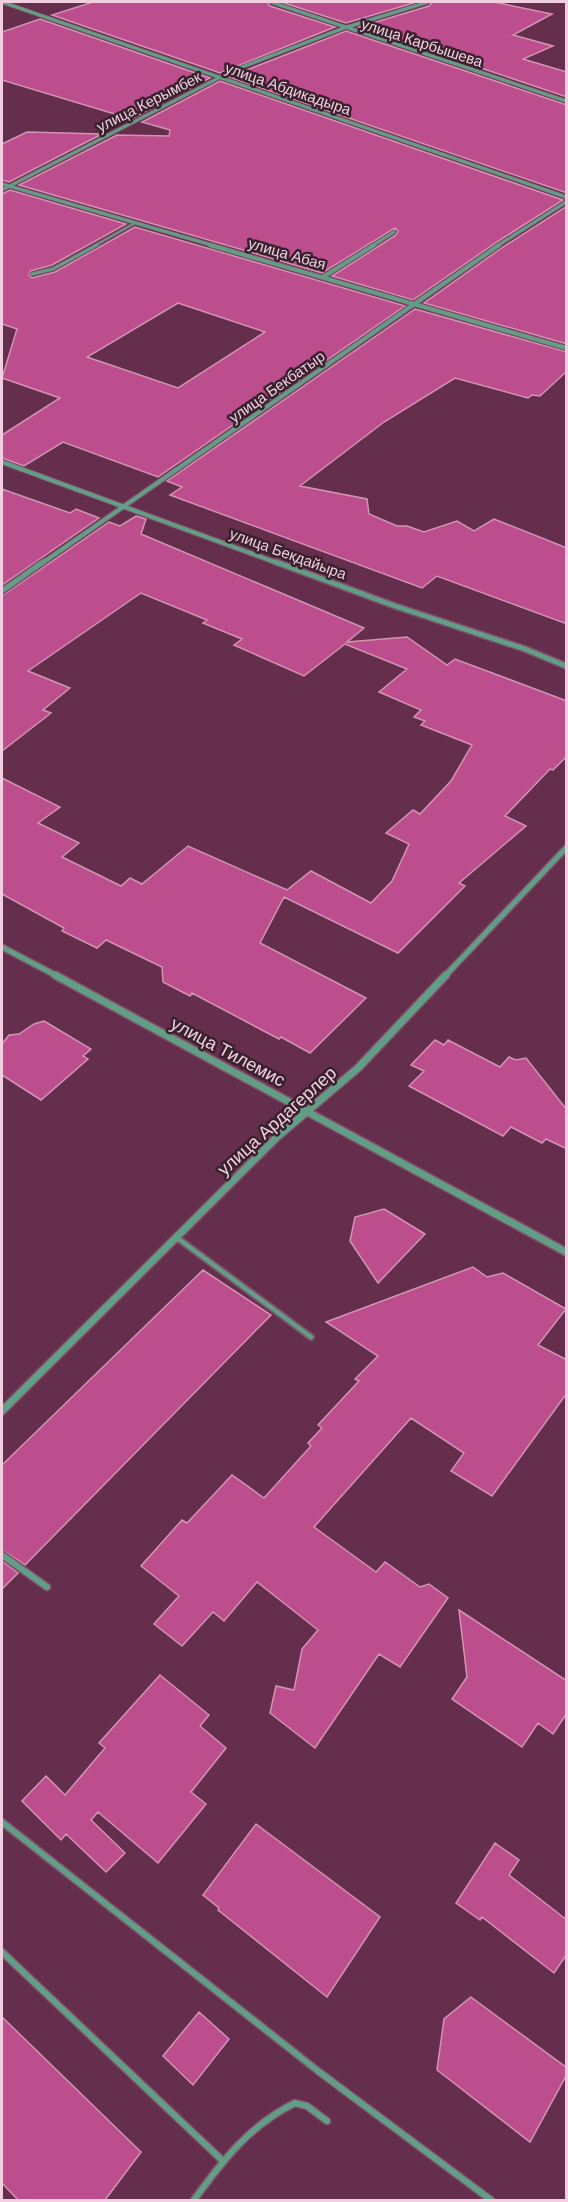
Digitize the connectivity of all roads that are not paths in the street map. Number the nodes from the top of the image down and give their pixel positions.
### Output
1 (2, 2) edge
2 (271, 2) edge
3 (428, 2) edge
4 (344, 28) junction
5 (219, 76) junction
6 (567, 101) edge
7 (2, 184) edge
8 (9, 186) junction
9 (2, 190) edge
10 (567, 197) edge
11 (567, 202) edge
12 (135, 223) junction
13 (394, 232) dead end
14 (32, 274) dead end
15 (323, 277) junction
16 (417, 304) junction
17 (567, 348) edge
18 (2, 462) edge
19 (127, 507) junction
20 (2, 591) edge
21 (567, 666) edge
22 (567, 848) edge
23 (2, 947) edge
24 (309, 1112) junction
25 (176, 1237) junction
26 (567, 1252) edge
27 (311, 1337) dead end
28 (2, 1411) edge
29 (2, 1555) edge
30 (46, 1587) dead end
31 (2, 1822) edge
32 (2, 1952) edge
33 (327, 2121) dead end
34 (223, 2161) junction
35 (194, 2200) edge
36 (491, 2200) edge

1 - 5 street, улица Абдикадыра
2 - 4 street, улица Карбышева
3 - 4 street, улица Керымбек
4 - 5 street, улица Керымбек
4 - 6 street, улица Карбышева
5 - 8 street, улица Керымбек
5 - 10 street, улица Абдикадыра
7 - 8 street, улица Абая
8 - 9 street, улица Керымбек
8 - 12 street, улица Абая
11 - 16 street, улица Бекбатыр
12 - 14 lane
12 - 15 street, улица Абая
13 - 15 street
15 - 16 street, улица Абая
16 - 17 street, улица Абая
16 - 19 street, улица Бекбатыр
18 - 19 street, улица Бекдайыра
19 - 20 street, улица Бекбатыр
19 - 21 street, улица Бекдайыра
22 - 24 street, улица Ардагерлер
23 - 24 street, улица Тилемис
24 - 25 street, улица Ардагерлер
24 - 26 street, улица Тилемис
25 - 27 lane
25 - 28 street, улица Ардагерлер
29 - 30 lane
31 - 36 lane
32 - 34 lane
33 - 34 lane
34 - 35 lane

